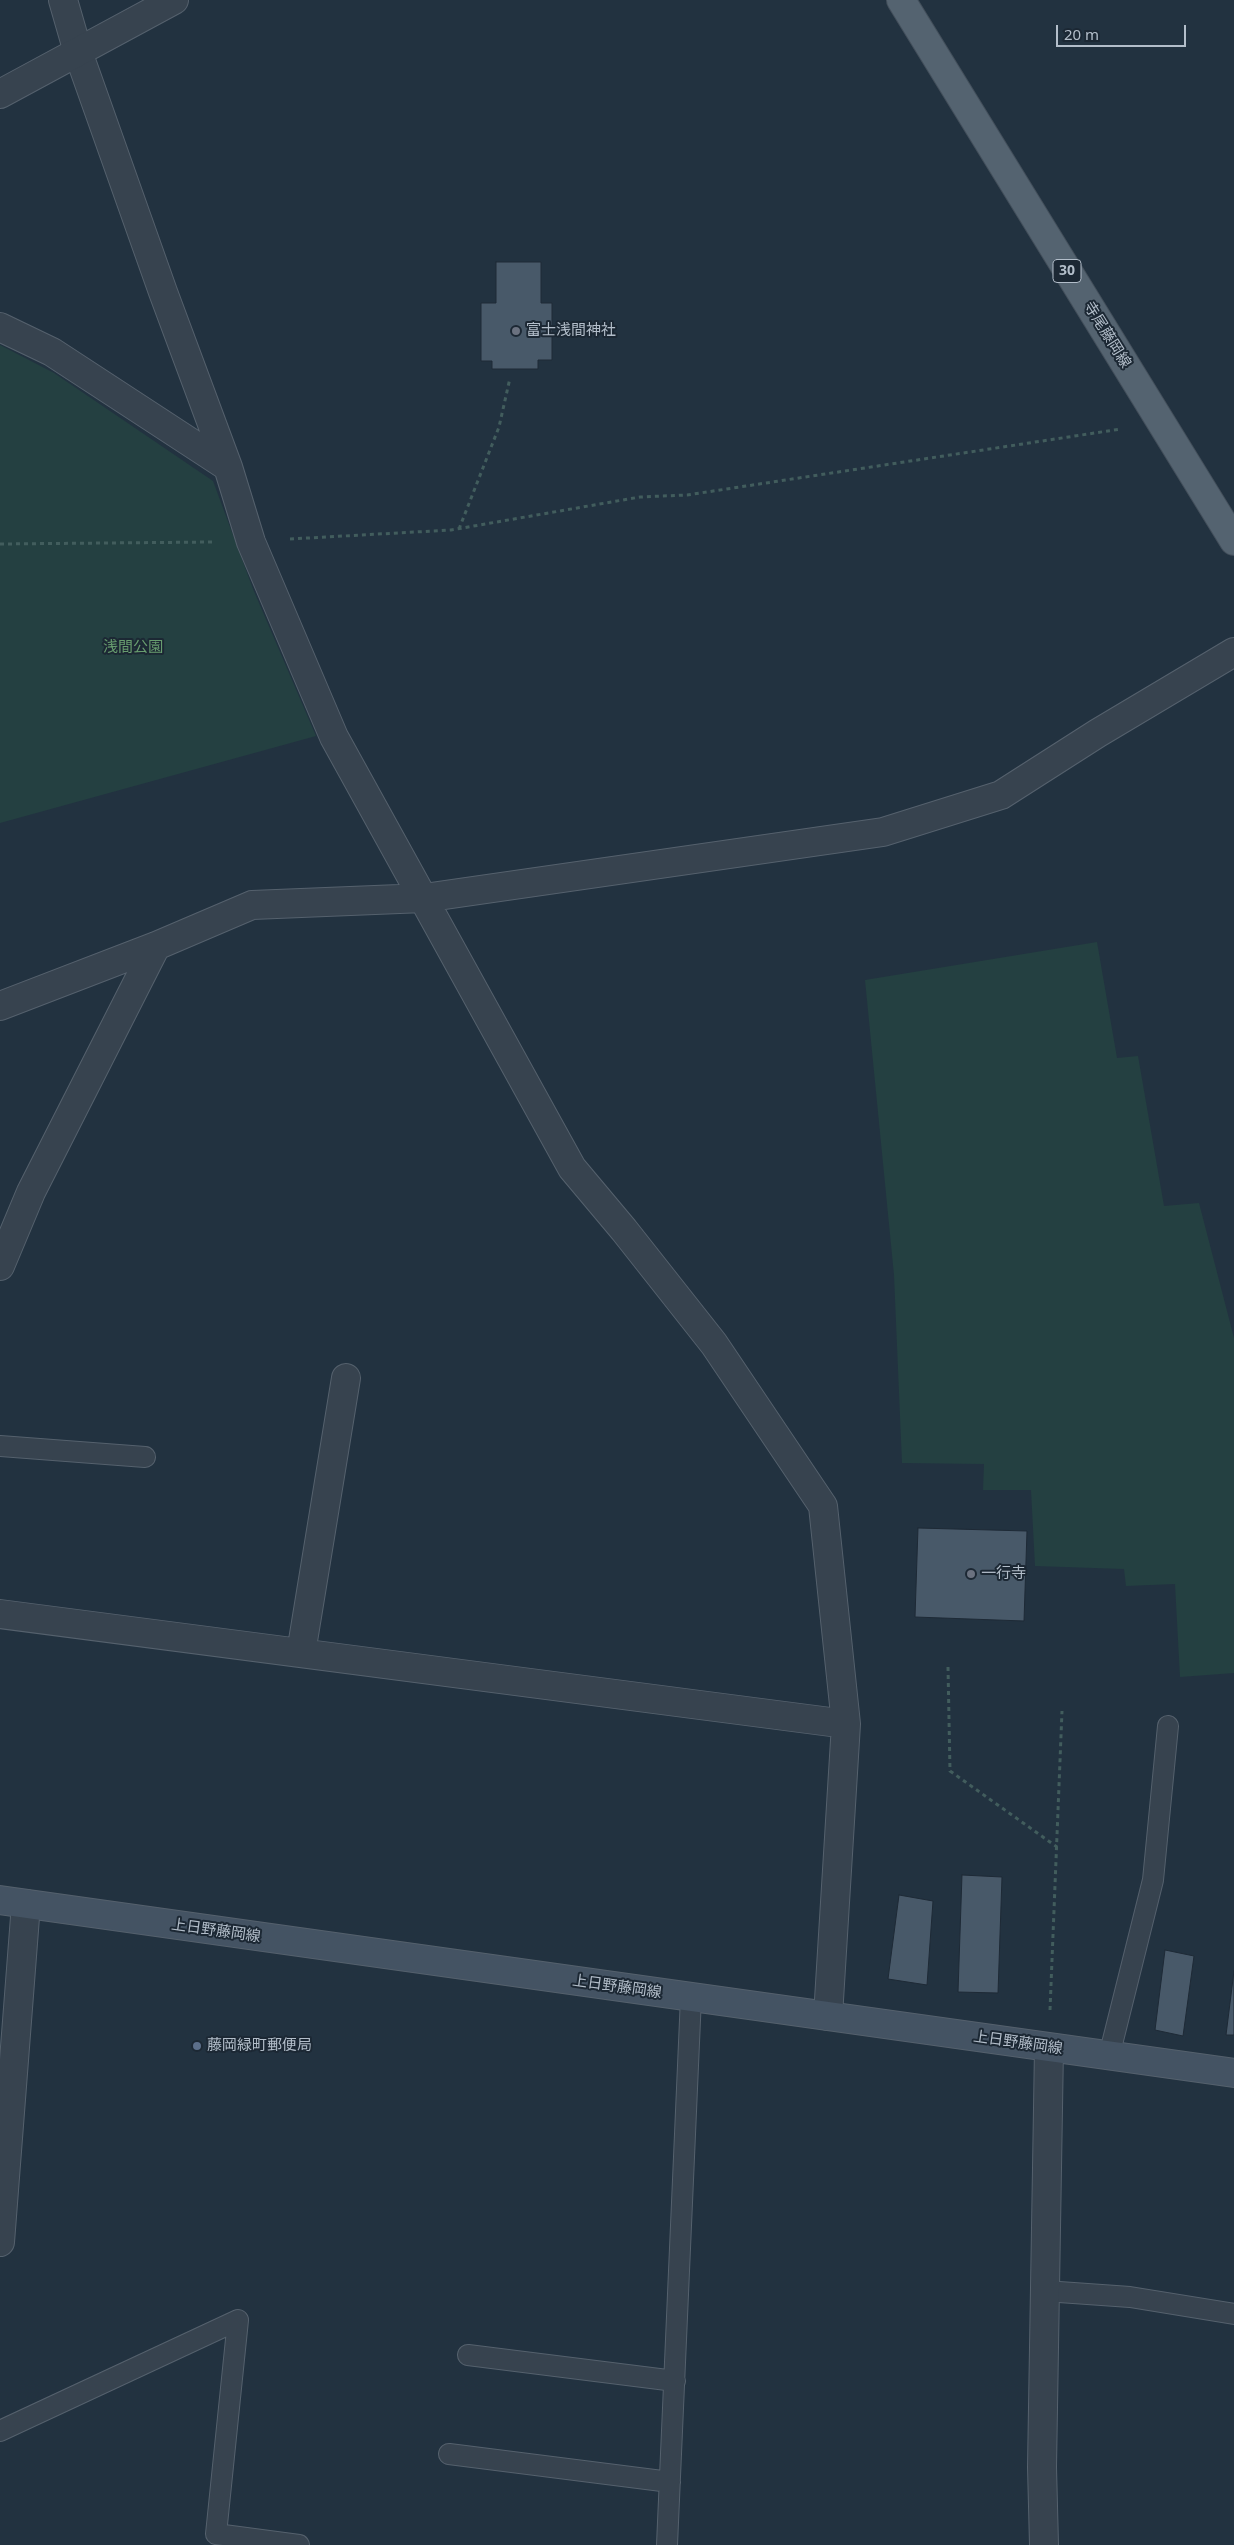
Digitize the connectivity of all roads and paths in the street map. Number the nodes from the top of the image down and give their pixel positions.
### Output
1 (63, 0) edge
2 (174, 0) edge
3 (901, 0) edge
4 (78, 52) junction
5 (0, 94) edge
6 (0, 327) edge
7 (510, 378) dead end
8 (1161, 423) junction
9 (228, 467) junction
10 (459, 529) junction
11 (1234, 541) edge
12 (251, 542) junction
13 (0, 544) edge
14 (1234, 652) edge
15 (424, 898) junction
16 (156, 946) junction
17 (0, 1006) edge
18 (0, 1266) edge
19 (346, 1378) dead end
20 (0, 1446) edge
21 (145, 1458) dead end
22 (0, 1614) edge
23 (301, 1653) junction
24 (948, 1667) dead end
25 (1062, 1711) dead end
26 (846, 1724) junction
27 (1168, 1726) dead end
28 (1057, 1847) junction
29 (13, 1902) edge
30 (691, 1997) junction
31 (828, 2016) junction
32 (1049, 2048) junction
33 (1109, 2056) junction
34 (1234, 2073) edge
35 (0, 2242) edge
36 (1045, 2292) junction
37 (1234, 2314) edge
38 (468, 2355) dead end
39 (675, 2381) junction
40 (0, 2431) edge
41 (449, 2454) dead end
42 (670, 2482) junction
43 (300, 2545) edge
44 (668, 2545) edge
45 (1044, 2545) edge

1 - 4 street
2 - 4 street
3 - 8 main road, 寺尾藤岡線 / 30
4 - 5 street
4 - 9 street
6 - 9 street
7 - 10 path
8 - 10 path
8 - 11 main road, 寺尾藤岡線 / 30
9 - 12 street
10 - 12 path
12 - 13 path
12 - 15 street
14 - 15 street
15 - 16 street
15 - 26 street
16 - 17 street
16 - 18 street
19 - 23 street
20 - 21 lane
22 - 23 street
23 - 26 street
24 - 28 path
25 - 28 path
26 - 31 street
27 - 33 lane
28 - 32 path
29 - 30 main road, 上日野藤岡線
29 - 35 street
30 - 31 main road, 上日野藤岡線
30 - 39 lane
31 - 32 main road, 上日野藤岡線
32 - 33 main road, 上日野藤岡線
32 - 36 street
33 - 34 main road, 上日野藤岡線
36 - 37 lane
36 - 45 street
38 - 39 lane
39 - 42 lane
40 - 43 lane
41 - 42 lane
42 - 44 lane

